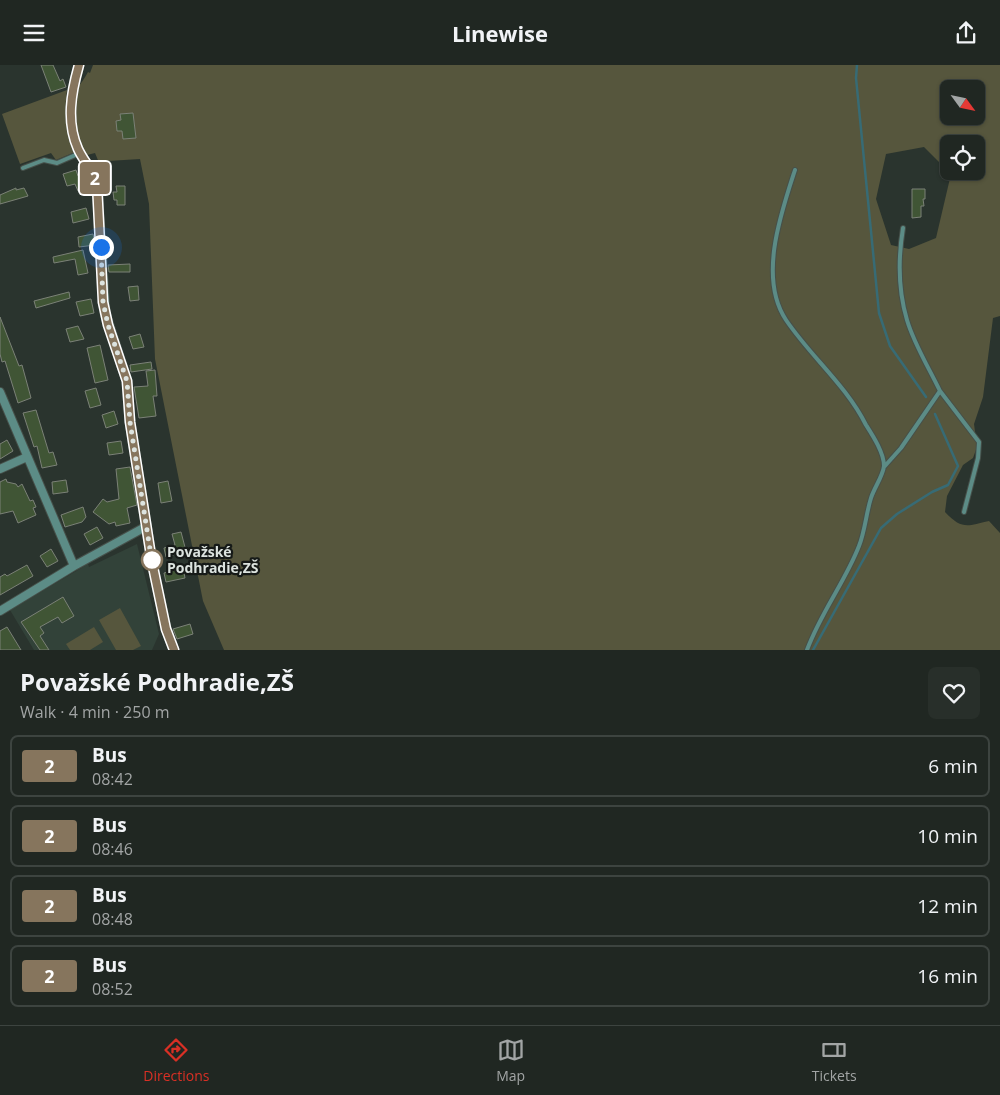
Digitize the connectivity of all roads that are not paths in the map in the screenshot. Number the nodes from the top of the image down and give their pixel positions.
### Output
1 (79, 65) edge
2 (80, 153) junction
3 (23, 168) dead end
4 (795, 170) dead end
5 (903, 228) dead end
6 (940, 391) junction
7 (0, 392) edge
8 (27, 457) junction
9 (884, 467) junction
10 (0, 469) edge
11 (964, 512) dead end
12 (147, 526) junction
13 (74, 566) junction
14 (0, 611) edge
15 (174, 650) edge
16 (807, 650) edge

1 - 2 street
2 - 3 lane
2 - 12 street
4 - 9 lane
5 - 6 lane
6 - 9 lane
6 - 11 lane
7 - 8 street
8 - 10 street
8 - 13 street
9 - 16 lane
12 - 13 street
12 - 15 street
13 - 14 street

